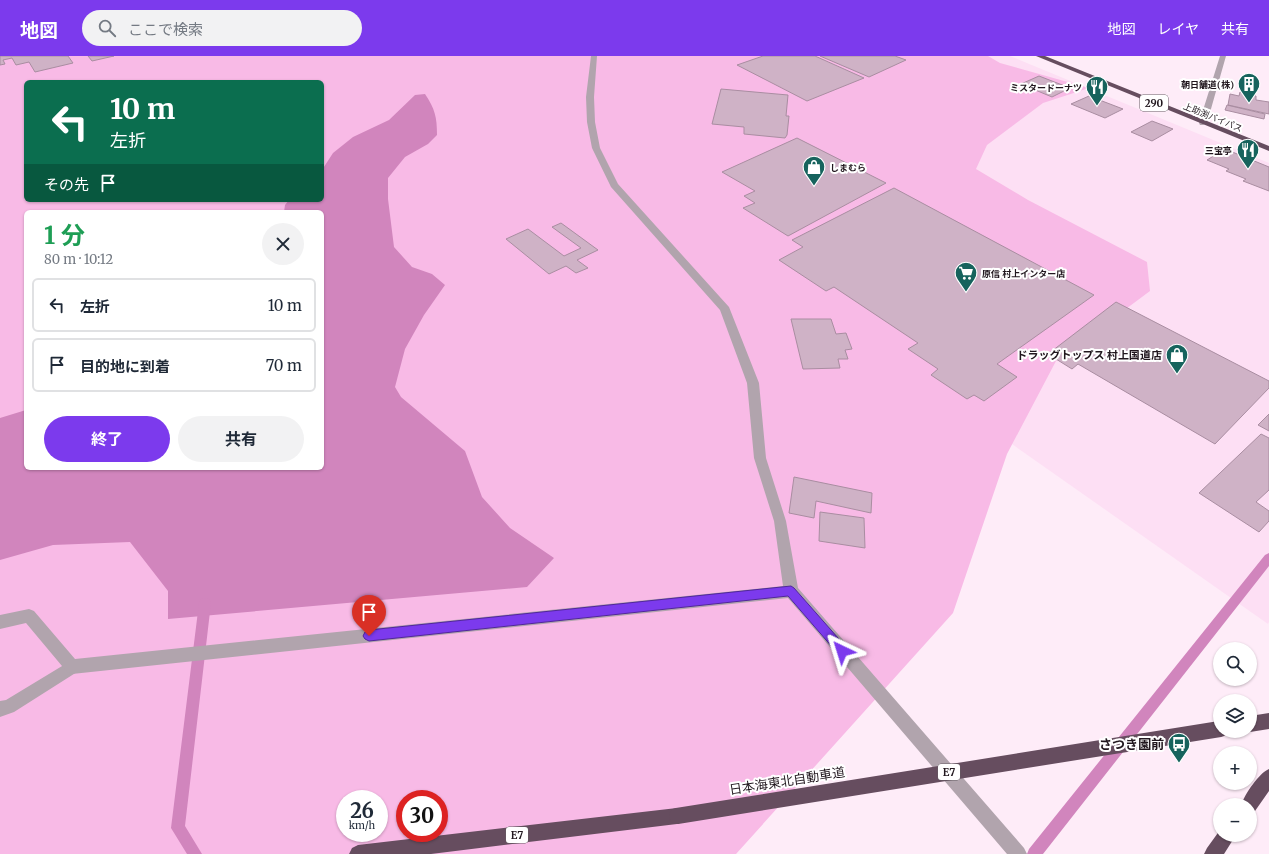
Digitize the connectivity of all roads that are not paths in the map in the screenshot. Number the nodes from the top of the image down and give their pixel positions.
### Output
1 (594, 56) edge
2 (1039, 56) edge
3 (1223, 56) edge
4 (1203, 123) junction
5 (1269, 149) edge
6 (791, 591) junction
7 (0, 622) edge
8 (72, 667) junction
9 (0, 709) edge
10 (1269, 721) edge
11 (1257, 723) edge
12 (1213, 730) edge
13 (1269, 778) edge
14 (1254, 798) edge
15 (1222, 842) edge
16 (358, 854) edge
17 (1018, 854) edge
18 (1213, 854) edge

1 - 6 street
2 - 4 highway, 上助渕バイパス / 290
3 - 4 street
4 - 5 highway, 上助渕バイパス / 290
6 - 8 street
6 - 17 street
7 - 8 street
8 - 9 street
10 - 11 highway
12 - 16 highway, 日本海東北自動車道 / E7, bridge
13 - 14 highway
15 - 18 highway

